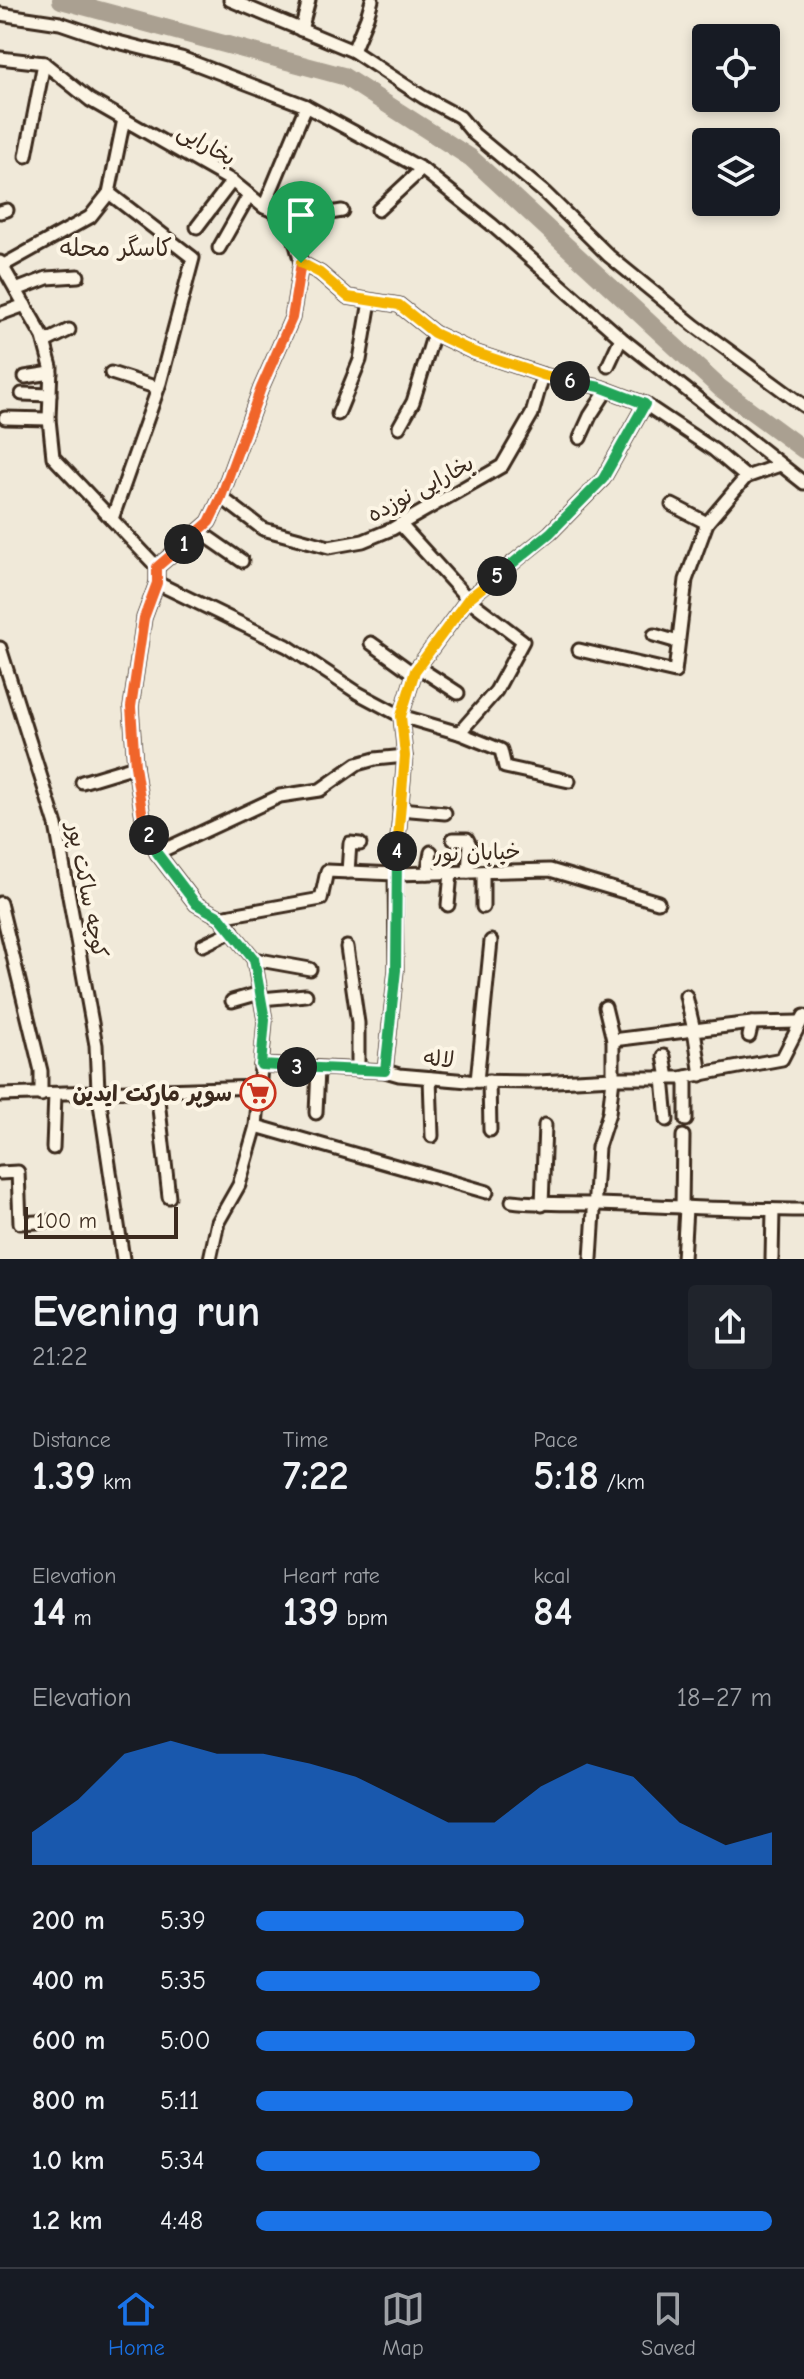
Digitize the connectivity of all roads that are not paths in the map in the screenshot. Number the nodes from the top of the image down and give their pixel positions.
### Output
1 (230, 0) edge
2 (309, 0) edge
3 (372, 0) edge
4 (0, 14) edge
5 (301, 30) junction
6 (353, 51) junction
7 (0, 58) edge
8 (44, 63) junction
9 (306, 106) junction
10 (124, 119) junction
11 (26, 156) dead end
12 (422, 169) junction
13 (232, 181) junction
14 (109, 193) junction
15 (249, 195) junction
16 (264, 207) junction
17 (378, 210) dead end
18 (342, 211) dead end
19 (282, 215) junction
20 (197, 227) dead end
21 (219, 248) dead end
22 (301, 263) junction
23 (1, 264) edge
24 (78, 276) dead end
25 (16, 290) junction
26 (370, 301) junction
27 (25, 305) junction
28 (0, 314) edge
29 (69, 330) dead end
30 (434, 333) junction
31 (621, 338) junction
32 (45, 342) junction
33 (608, 366) dead end
34 (51, 373) junction
35 (111, 373) dead end
36 (543, 375) junction
37 (25, 377) dead end
38 (159, 386) junction
39 (607, 390) junction
40 (22, 394) dead end
41 (50, 395) junction
42 (645, 404) junction
43 (804, 406) edge
44 (338, 414) dead end
45 (5, 418) dead end
46 (49, 419) junction
47 (399, 427) dead end
48 (580, 438) dead end
49 (780, 465) junction
50 (746, 477) junction
51 (804, 483) edge
52 (221, 497) junction
53 (672, 505) dead end
54 (112, 519) junction
55 (707, 523) junction
56 (400, 524) junction
57 (199, 531) junction
58 (242, 561) dead end
59 (157, 567) junction
60 (157, 583) junction
61 (468, 599) junction
62 (654, 635) dead end
63 (678, 642) junction
64 (371, 643) dead end
65 (0, 648) edge
66 (579, 650) dead end
67 (416, 670) junction
68 (458, 693) dead end
69 (401, 716) junction
70 (459, 733) junction
71 (405, 756) junction
72 (135, 766) junction
73 (569, 781) dead end
74 (82, 782) dead end
75 (400, 809) junction
76 (445, 813) dead end
77 (453, 839) dead end
78 (360, 844) dead end
79 (431, 852) dead end
80 (157, 853) junction
81 (348, 872) junction
82 (468, 872) junction
83 (483, 872) junction
84 (427, 873) junction
85 (451, 873) junction
86 (395, 874) junction
87 (658, 902) dead end
88 (0, 903) edge
89 (448, 905) dead end
90 (483, 907) dead end
91 (220, 917) junction
92 (232, 931) junction
93 (491, 941) dead end
94 (203, 945) dead end
95 (347, 947) dead end
96 (254, 959) junction
97 (310, 969) dead end
98 (306, 995) dead end
99 (260, 996) junction
100 (686, 996) dead end
101 (232, 1001) dead end
102 (605, 1007) dead end
103 (802, 1019) edge
104 (752, 1023) junction
105 (694, 1030) junction
106 (749, 1036) dead end
107 (613, 1040) junction
108 (664, 1056) dead end
109 (261, 1065) junction
110 (318, 1069) junction
111 (358, 1070) junction
112 (385, 1071) junction
113 (701, 1075) junction
114 (686, 1077) junction
115 (430, 1078) junction
116 (613, 1078) junction
117 (666, 1078) junction
118 (483, 1081) junction
119 (259, 1087) junction
120 (98, 1090) junction
121 (157, 1091) junction
122 (55, 1094) junction
123 (0, 1095) edge
124 (41, 1095) junction
125 (316, 1113) dead end
126 (667, 1120) dead end
127 (686, 1120) dead end
128 (545, 1125) dead end
129 (256, 1126) junction
130 (490, 1130) dead end
131 (432, 1136) dead end
132 (683, 1136) dead end
133 (53, 1148) dead end
134 (0, 1173) edge
135 (487, 1192) dead end
136 (169, 1197) dead end
137 (512, 1201) dead end
138 (596, 1204) junction
139 (542, 1205) junction
140 (684, 1208) junction
141 (773, 1210) junction
142 (804, 1210) edge
143 (54, 1221) dead end
144 (123, 1259) edge
145 (210, 1259) edge
146 (591, 1259) edge
147 (683, 1259) edge
148 (772, 1259) edge

1 - 5 street
2 - 5 street
3 - 6 street
4 - 9 street
5 - 6 street
6 - 43 street
7 - 8 street
8 - 10 street, بخارایی
8 - 11 street
9 - 12 street
9 - 16 street
10 - 13 street, بخارایی
10 - 14 street
12 - 17 street
12 - 31 street
13 - 15 street, بخارایی
13 - 20 street
14 - 23 street
14 - 38 street
15 - 16 street, بخارایی
15 - 21 street
16 - 19 street, بخارایی
18 - 19 street
19 - 22 street
22 - 26 street
22 - 52 street
23 - 25 street
24 - 25 street
25 - 27 street
26 - 30 street
26 - 44 street
27 - 28 street
27 - 32 street
29 - 32 street
30 - 36 street
30 - 47 street
31 - 33 street
31 - 49 street
32 - 34 street
34 - 37 street
34 - 41 street
35 - 38 street
36 - 39 street
36 - 56 street, بخارایی نوزده
38 - 54 street
39 - 42 street
39 - 48 street
40 - 41 street
41 - 46 street
42 - 50 street
42 - 61 street
45 - 46 street
46 - 54 street
49 - 50 street
49 - 51 street
50 - 55 street
52 - 56 street, بخارایی نوزده
52 - 57 street
53 - 55 street
54 - 59 street
55 - 63 street
56 - 61 street
57 - 58 street
57 - 59 street
59 - 60 street
60 - 69 street
60 - 72 street
61 - 67 street
61 - 70 street
62 - 63 street
63 - 66 street
64 - 67 street
65 - 120 street, کوچه ساکت پور
67 - 68 street
67 - 69 street
69 - 70 street
69 - 71 street
70 - 73 street
71 - 75 street
71 - 80 street
72 - 74 street
72 - 80 street
75 - 76 street
75 - 86 street
77 - 82 street
78 - 81 street
79 - 84 street
80 - 91 street
81 - 86 street, خیابان نور
81 - 91 street, خیابان نور
82 - 83 street, خیابان نور
82 - 85 street, خیابان نور
83 - 87 street, خیابان نور
83 - 90 street
84 - 85 street, خیابان نور
84 - 86 street, خیابان نور
85 - 89 street
86 - 112 street
88 - 124 street
91 - 92 street
92 - 94 street
92 - 96 street
93 - 118 street
95 - 111 street
96 - 97 street
96 - 99 street
98 - 99 street
99 - 101 street
99 - 109 street
100 - 105 street
102 - 107 street
103 - 104 street
103 - 113 street, لاله
104 - 105 street
104 - 106 street
105 - 107 street
105 - 113 street
107 - 116 street
108 - 117 street
109 - 110 street, لاله
109 - 119 street
110 - 111 street, لاله
110 - 125 street
111 - 112 street, لاله
112 - 115 street, لاله
113 - 114 street, لاله
114 - 117 street, لاله
114 - 127 street
115 - 118 street, لاله
115 - 131 street
116 - 117 street, لاله
116 - 118 street, لاله
116 - 138 street
117 - 126 street
118 - 130 street
119 - 121 street
119 - 129 street
120 - 121 street
120 - 122 street
120 - 144 street, کوچه ساکت پور
121 - 136 street
122 - 124 street
122 - 133 street
123 - 124 street
128 - 139 street
129 - 135 street
129 - 145 street
132 - 140 street
134 - 143 street
137 - 139 street
138 - 139 street
138 - 140 street
138 - 146 street
140 - 141 street
140 - 147 street
141 - 142 street
141 - 148 street

